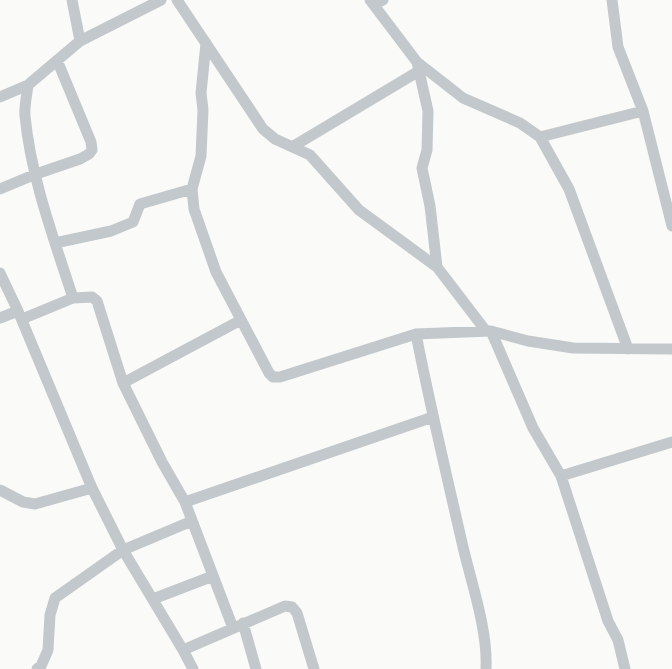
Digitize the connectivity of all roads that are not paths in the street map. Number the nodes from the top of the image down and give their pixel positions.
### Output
1 (72, 0) edge
2 (161, 0) edge
3 (177, 0) edge
4 (612, 0) edge
5 (376, 2) edge
6 (80, 41) junction
7 (206, 43) junction
8 (57, 60) junction
9 (418, 67) junction
10 (28, 85) junction
11 (0, 97) edge
12 (643, 111) junction
13 (540, 137) junction
14 (292, 147) junction
15 (36, 174) junction
16 (0, 189) edge
17 (192, 189) junction
18 (672, 226) edge
19 (55, 243) junction
20 (437, 267) junction
21 (0, 273) edge
22 (73, 298) junction
23 (20, 315) junction
24 (0, 318) edge
25 (241, 320) junction
26 (488, 331) junction
27 (416, 334) junction
28 (628, 349) junction
29 (672, 349) edge
30 (123, 382) junction
31 (433, 417) junction
32 (672, 442) edge
33 (561, 476) junction
34 (92, 488) junction
35 (0, 490) edge
36 (185, 502) junction
37 (192, 521) junction
38 (124, 550) junction
39 (213, 576) junction
40 (153, 599) junction
41 (238, 626) junction
42 (183, 650) junction
43 (40, 668) edge
44 (193, 669) edge
45 (256, 669) edge
46 (314, 669) edge
47 (486, 669) edge
48 (625, 669) edge

1 - 6 street
2 - 6 street
3 - 7 street
4 - 12 street
5 - 9 street
6 - 8 street
7 - 14 street
7 - 17 street
8 - 10 street
8 - 15 street
9 - 13 street
9 - 14 street
9 - 20 street
10 - 11 street
10 - 15 street
12 - 13 street
12 - 18 street
13 - 28 street
14 - 20 street
15 - 16 street
15 - 19 street
17 - 19 street
17 - 25 street
19 - 22 street
20 - 26 street
21 - 23 street
22 - 23 street
22 - 30 street
23 - 24 street
23 - 34 street
25 - 27 street
25 - 30 street
26 - 27 street
26 - 28 street
26 - 33 street
27 - 31 street
28 - 29 street
30 - 36 street
31 - 36 street
31 - 47 street
32 - 33 street
33 - 48 street
34 - 35 street
34 - 38 street
36 - 37 street
37 - 38 street
37 - 39 street
38 - 40 street
38 - 43 street
39 - 40 street
39 - 41 street
40 - 42 street
41 - 42 street
41 - 45 street
41 - 46 street
42 - 44 street

